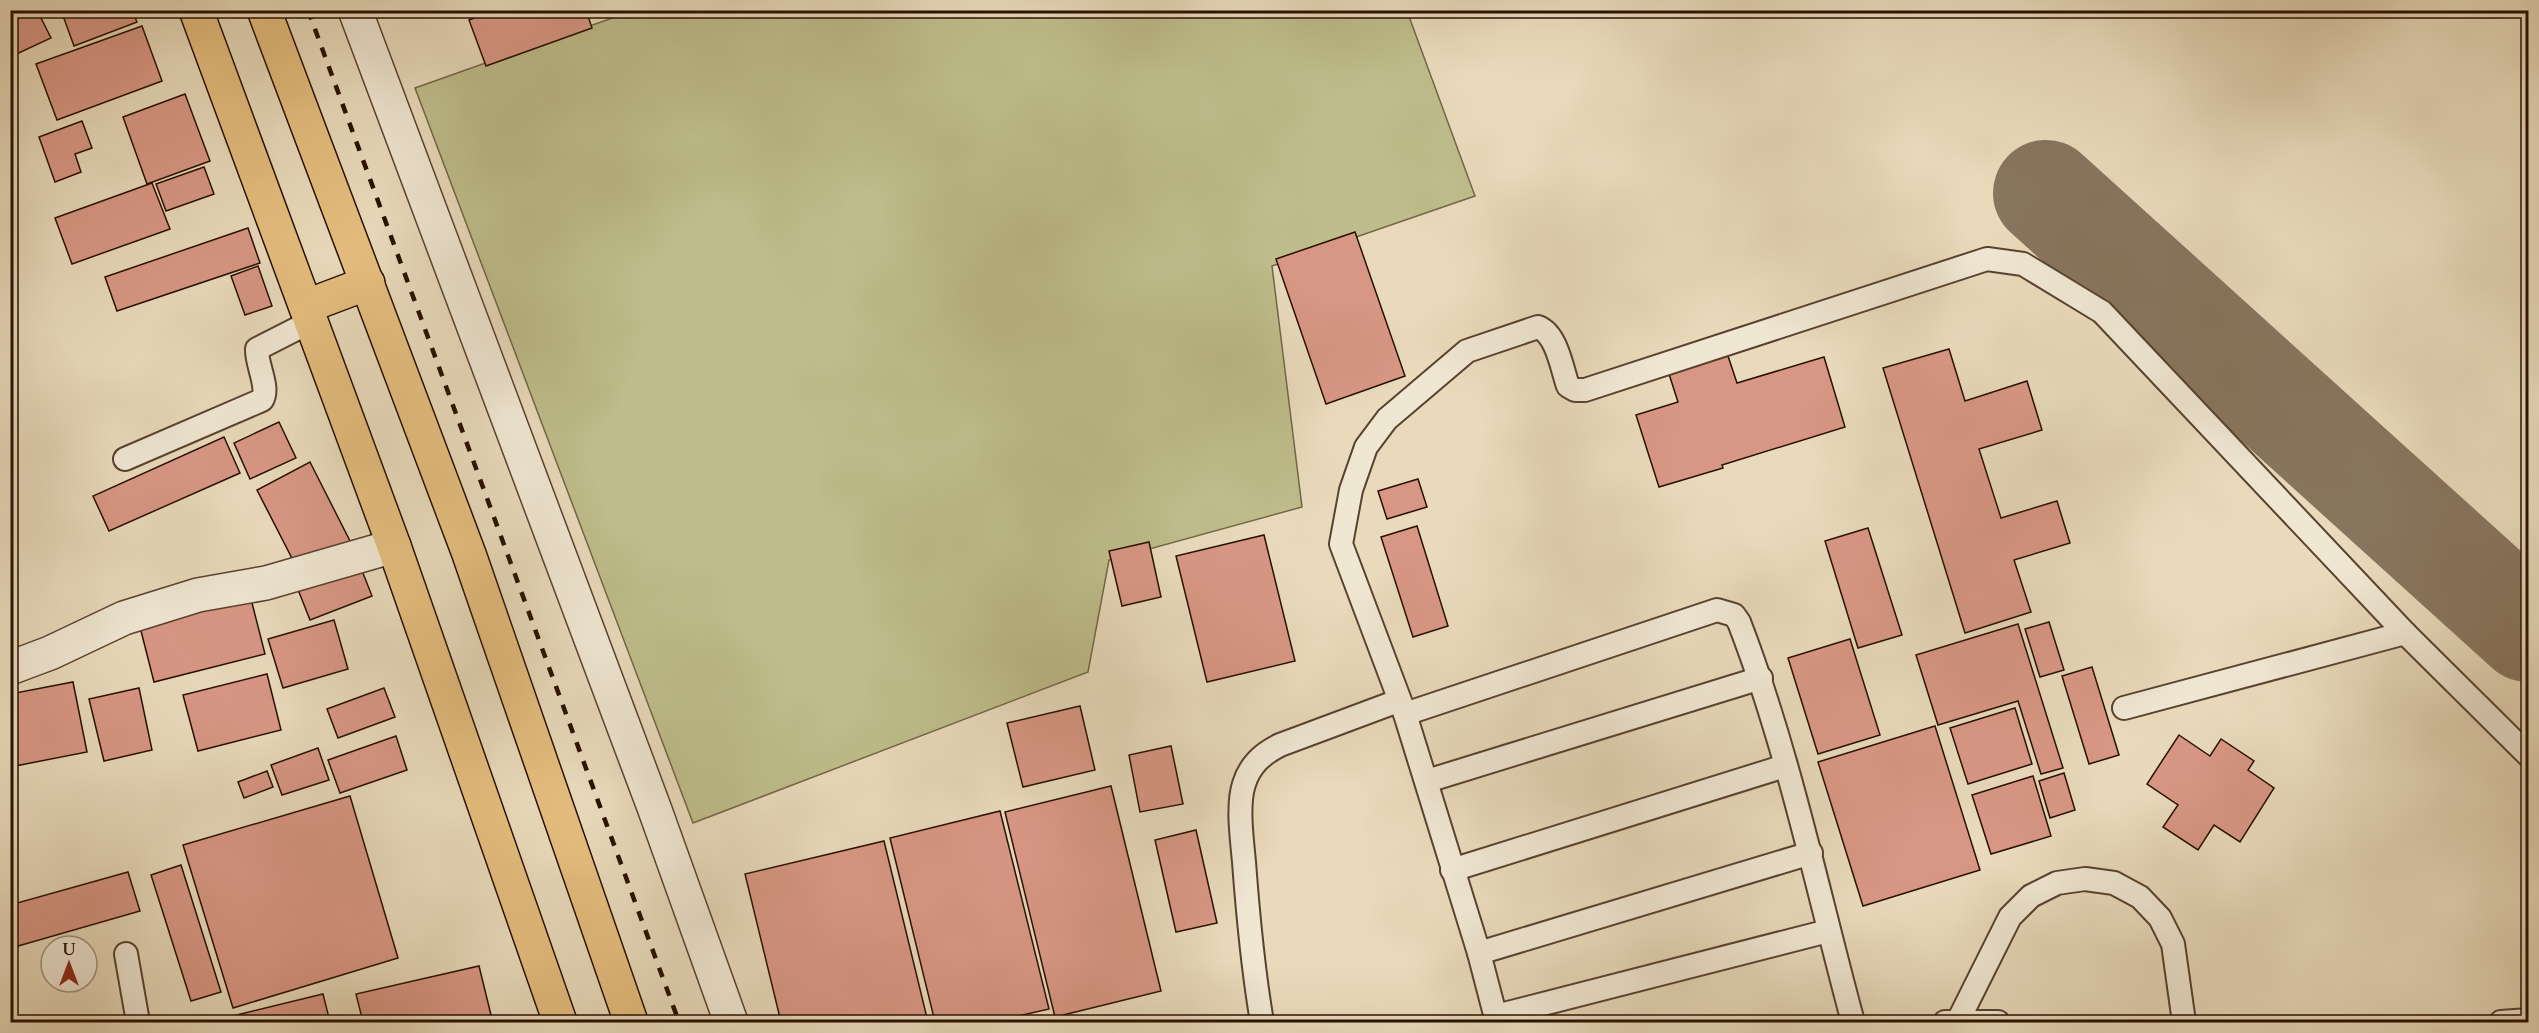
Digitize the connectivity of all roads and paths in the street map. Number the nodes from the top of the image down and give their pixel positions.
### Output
1 (196, 10) edge
2 (264, 10) edge
3 (355, 10) edge
4 (368, 283) junction
5 (310, 314) junction
6 (125, 459) dead end
7 (394, 546) junction
8 (2405, 633) junction
9 (10, 668) edge
10 (1761, 678) junction
11 (1402, 707) junction
12 (2124, 708) dead end
13 (2529, 755) edge
14 (1785, 766) junction
15 (1427, 781) junction
16 (1810, 853) junction
17 (1452, 870) junction
18 (1828, 931) junction
19 (1479, 953) junction
20 (126, 954) dead end
21 (1496, 1019) edge
22 (2529, 1020) edge
23 (1951, 1022) edge
24 (138, 1023) edge
25 (560, 1023) edge
26 (631, 1023) edge
27 (730, 1023) edge
28 (1262, 1023) edge
29 (1853, 1023) edge
30 (1998, 1023) edge
31 (2184, 1023) edge
32 (2501, 1023) edge

1 - 5 highway
2 - 4 highway
3 - 27 street
4 - 5 highway
4 - 26 highway
5 - 6 lane
5 - 7 highway
7 - 9 street
7 - 25 highway
8 - 11 lane
8 - 12 lane
8 - 13 lane
10 - 11 lane
10 - 14 lane
10 - 15 lane
11 - 15 lane
11 - 28 lane
14 - 16 lane
14 - 17 lane
15 - 17 lane
16 - 18 lane
16 - 19 lane
17 - 19 lane
18 - 21 lane
18 - 29 lane
19 - 21 lane
20 - 24 lane
22 - 32 lane
23 - 30 lane
23 - 31 lane

